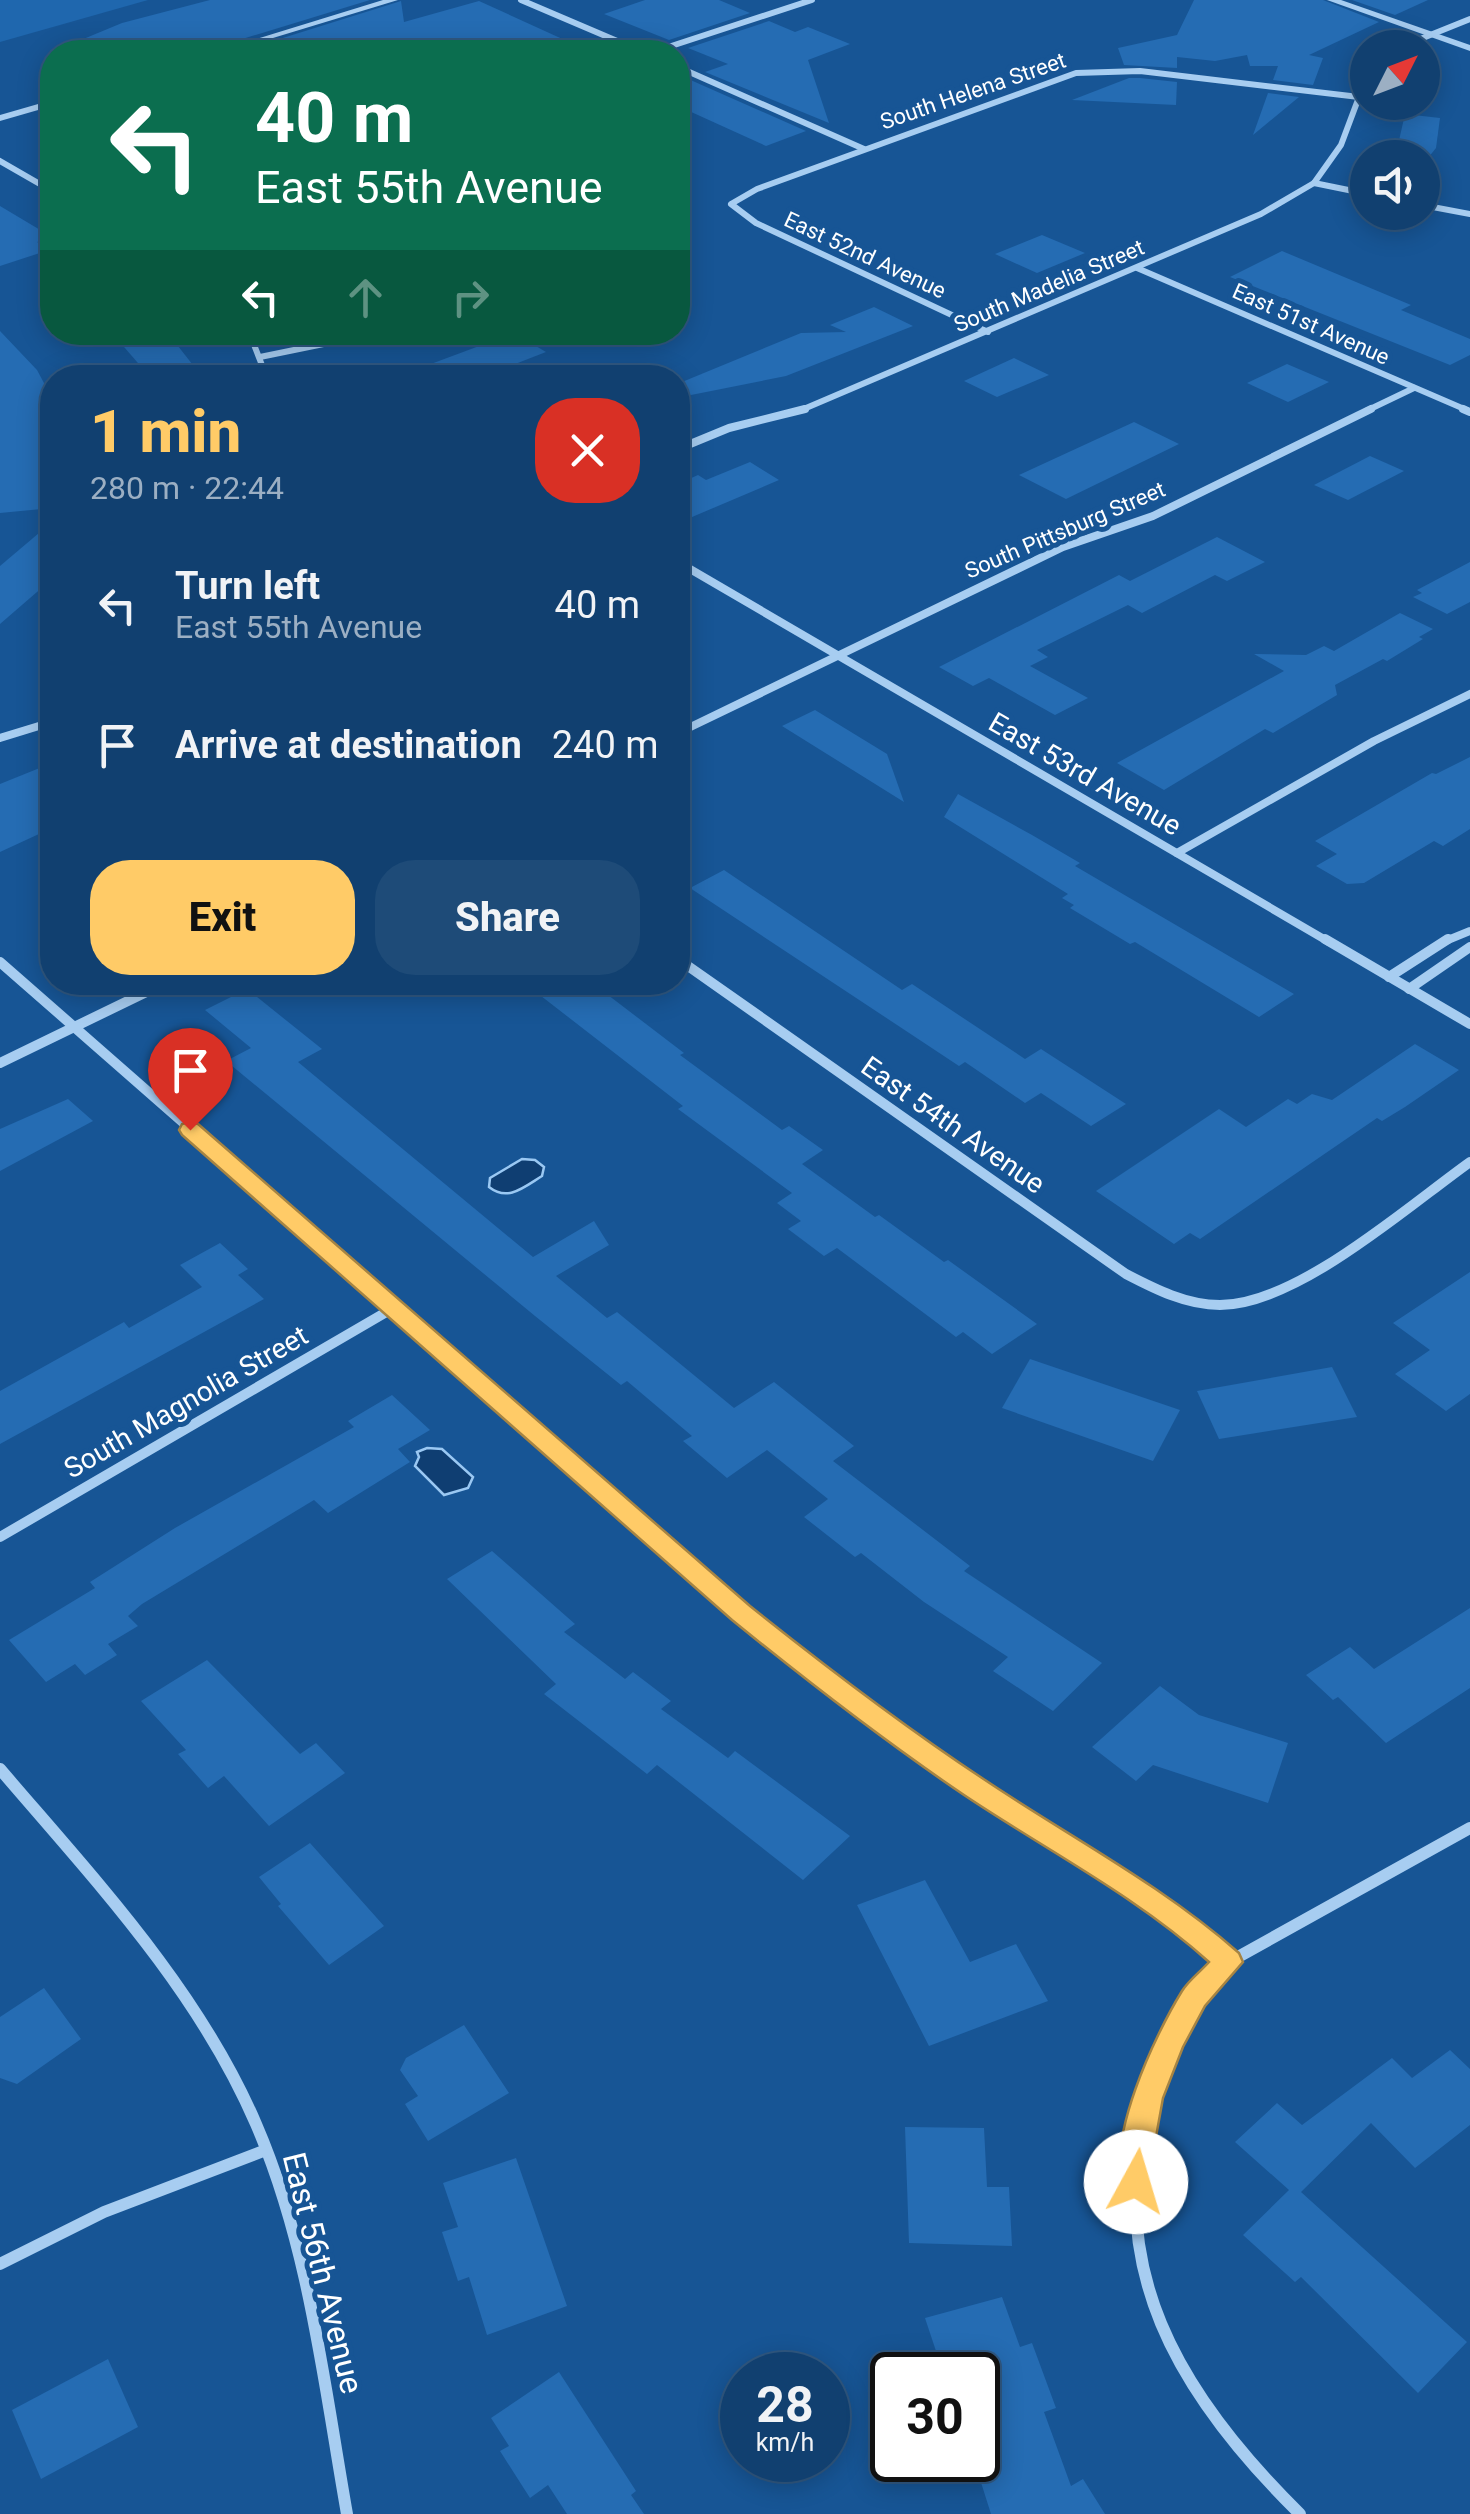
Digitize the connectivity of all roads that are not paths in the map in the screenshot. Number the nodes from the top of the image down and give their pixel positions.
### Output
1 (393, 0) edge
2 (521, 0) edge
3 (812, 0) edge
4 (1332, 0) edge
5 (1470, 19) edge
6 (1419, 30) edge
7 (1440, 31) edge
8 (1440, 37) edge
9 (259, 40) edge
10 (615, 40) edge
11 (689, 40) edge
12 (1470, 48) edge
13 (690, 73) edge
14 (1350, 96) edge
15 (40, 106) edge
16 (0, 118) edge
17 (1350, 120) edge
18 (864, 148) junction
19 (0, 161) edge
20 (1314, 183) junction
21 (40, 184) edge
22 (1350, 190) edge
23 (730, 204) joint
24 (1440, 208) edge
25 (1470, 214) edge
26 (1137, 268) junction
27 (988, 332) junction
28 (255, 345) edge
29 (319, 345) edge
30 (260, 357) junction
31 (263, 365) edge
32 (1414, 388) junction
33 (1470, 412) edge
34 (690, 445) edge
35 (690, 569) edge
36 (837, 655) junction
37 (1470, 694) edge
38 (40, 726) edge
39 (690, 728) edge
40 (0, 738) edge
41 (1177, 854) junction
42 (1470, 931) edge
43 (1470, 947) edge
44 (0, 962) edge
45 (690, 968) edge
46 (1390, 977) junction
47 (1409, 988) junction
48 (140, 995) edge
49 (1470, 1024) edge
50 (73, 1028) junction
51 (0, 1063) edge
52 (1470, 1162) edge
53 (394, 1307) junction
54 (0, 1537) edge
55 (0, 1768) edge
56 (1470, 1828) edge
57 (1229, 1962) junction
58 (266, 2150) junction
59 (0, 2264) edge
60 (348, 2514) edge
61 (1300, 2514) edge

1 - 9 street
2 - 10 street
3 - 11 street
4 - 6 street
5 - 7 street
8 - 12 street
13 - 18 street
14 - 18 street, South Helena Street
15 - 16 street
17 - 20 street, South Madelia Street
18 - 23 street, South Helena Street
19 - 21 street
20 - 22 street
20 - 26 street, South Madelia Street
23 - 27 street, East 52nd Avenue
24 - 25 street
26 - 27 street, South Madelia Street
26 - 32 street, East 51st Avenue
27 - 34 street, South Madelia Street
28 - 30 street
29 - 30 street
30 - 31 street
32 - 33 street, East 51st Avenue
32 - 36 street, South Pittsburg Street
35 - 36 street, East 53rd Avenue
36 - 39 street, South Pittsburg Street
36 - 41 street, East 53rd Avenue
37 - 41 street
38 - 40 street
41 - 46 street, East 53rd Avenue
42 - 46 street
43 - 47 street
44 - 50 street
45 - 52 street, East 54th Avenue
46 - 47 street, East 53rd Avenue
47 - 49 street, East 53rd Avenue
48 - 50 street
50 - 51 street
50 - 53 street
53 - 54 street, South Magnolia Street
53 - 57 street
55 - 58 street, East 56th Avenue
56 - 57 street
57 - 61 street
58 - 59 street
58 - 60 street, East 56th Avenue

